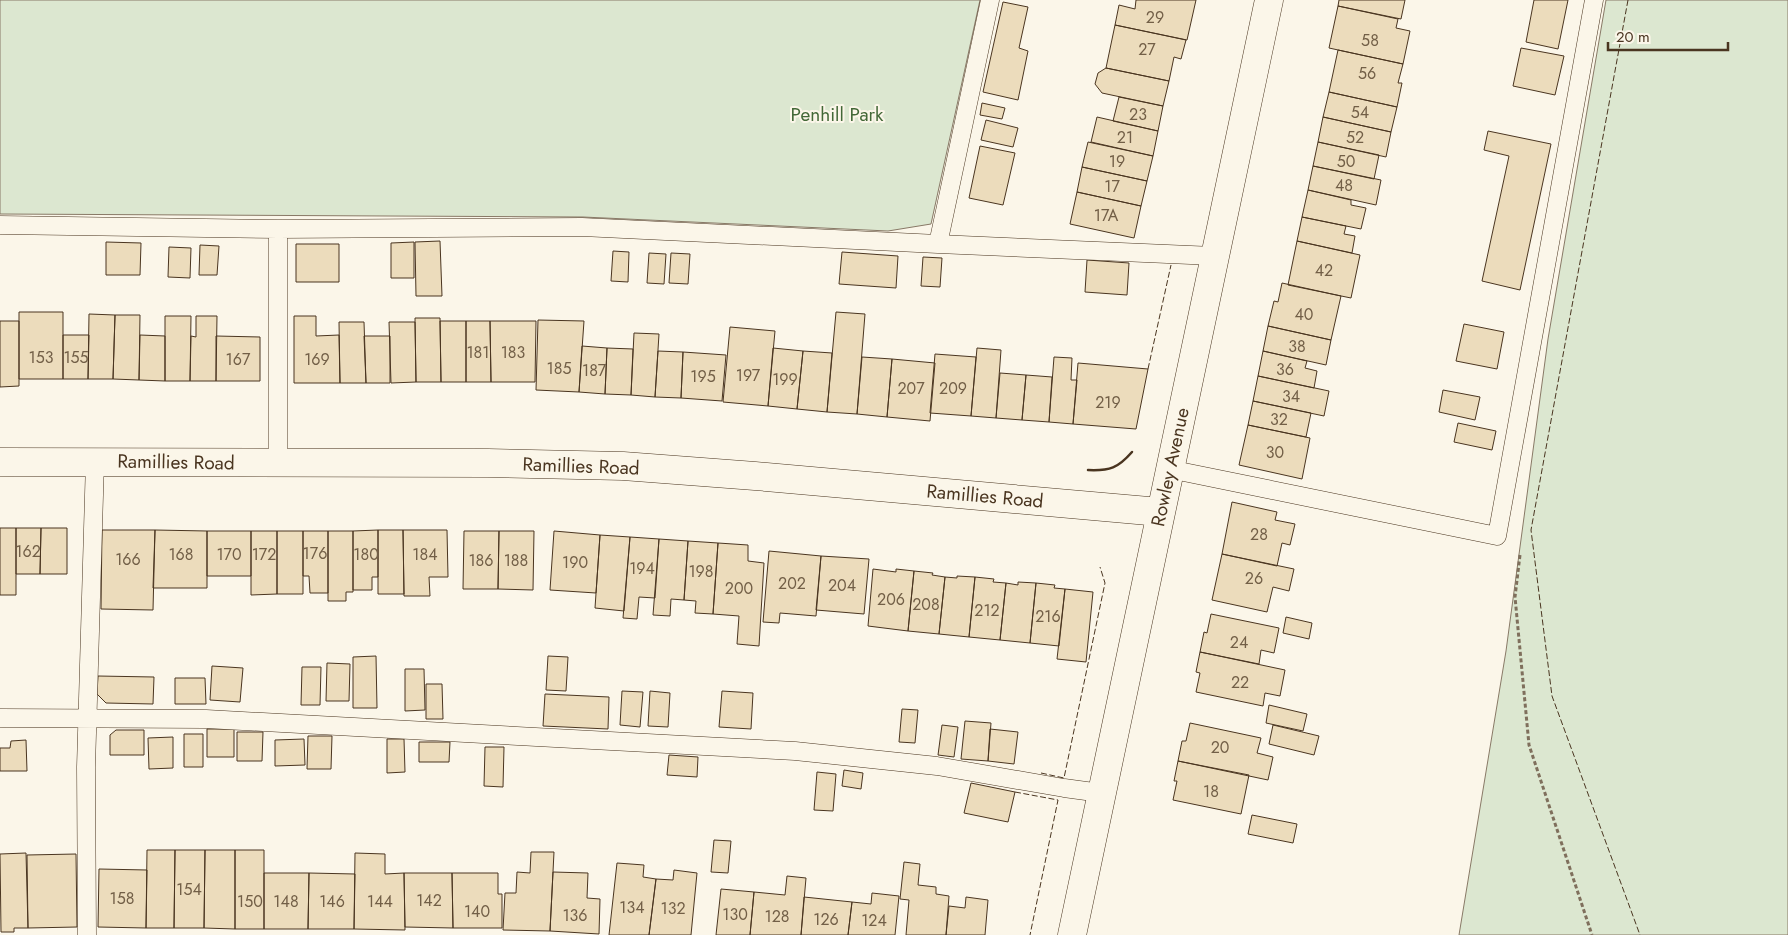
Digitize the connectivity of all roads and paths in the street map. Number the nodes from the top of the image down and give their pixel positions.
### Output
1 (990, 0) edge
2 (1268, 0) edge
3 (1594, 0) edge
4 (0, 225) edge
5 (278, 229) junction
6 (938, 244) junction
7 (1214, 256) junction
8 (95, 461) junction
9 (0, 462) edge
10 (278, 463) junction
11 (1169, 469) junction
12 (1160, 512) junction
13 (1521, 659) dead end
14 (0, 718) edge
15 (87, 718) junction
16 (1102, 793) junction
17 (87, 935) edge
18 (1072, 935) edge
19 (1592, 935) edge

1 - 6 lane
2 - 7 street, Rowley Avenue
3 - 11 lane
4 - 5 lane
5 - 6 lane
5 - 10 lane
6 - 7 lane
7 - 11 street, Rowley Avenue
8 - 9 street, Ramillies Road
8 - 10 street, Ramillies Road
8 - 15 lane
10 - 12 street, Ramillies Road
11 - 12 street, Rowley Avenue
12 - 16 street, Rowley Avenue
13 - 19 path
14 - 15 lane
15 - 16 lane
15 - 17 lane
16 - 18 street, Rowley Avenue

